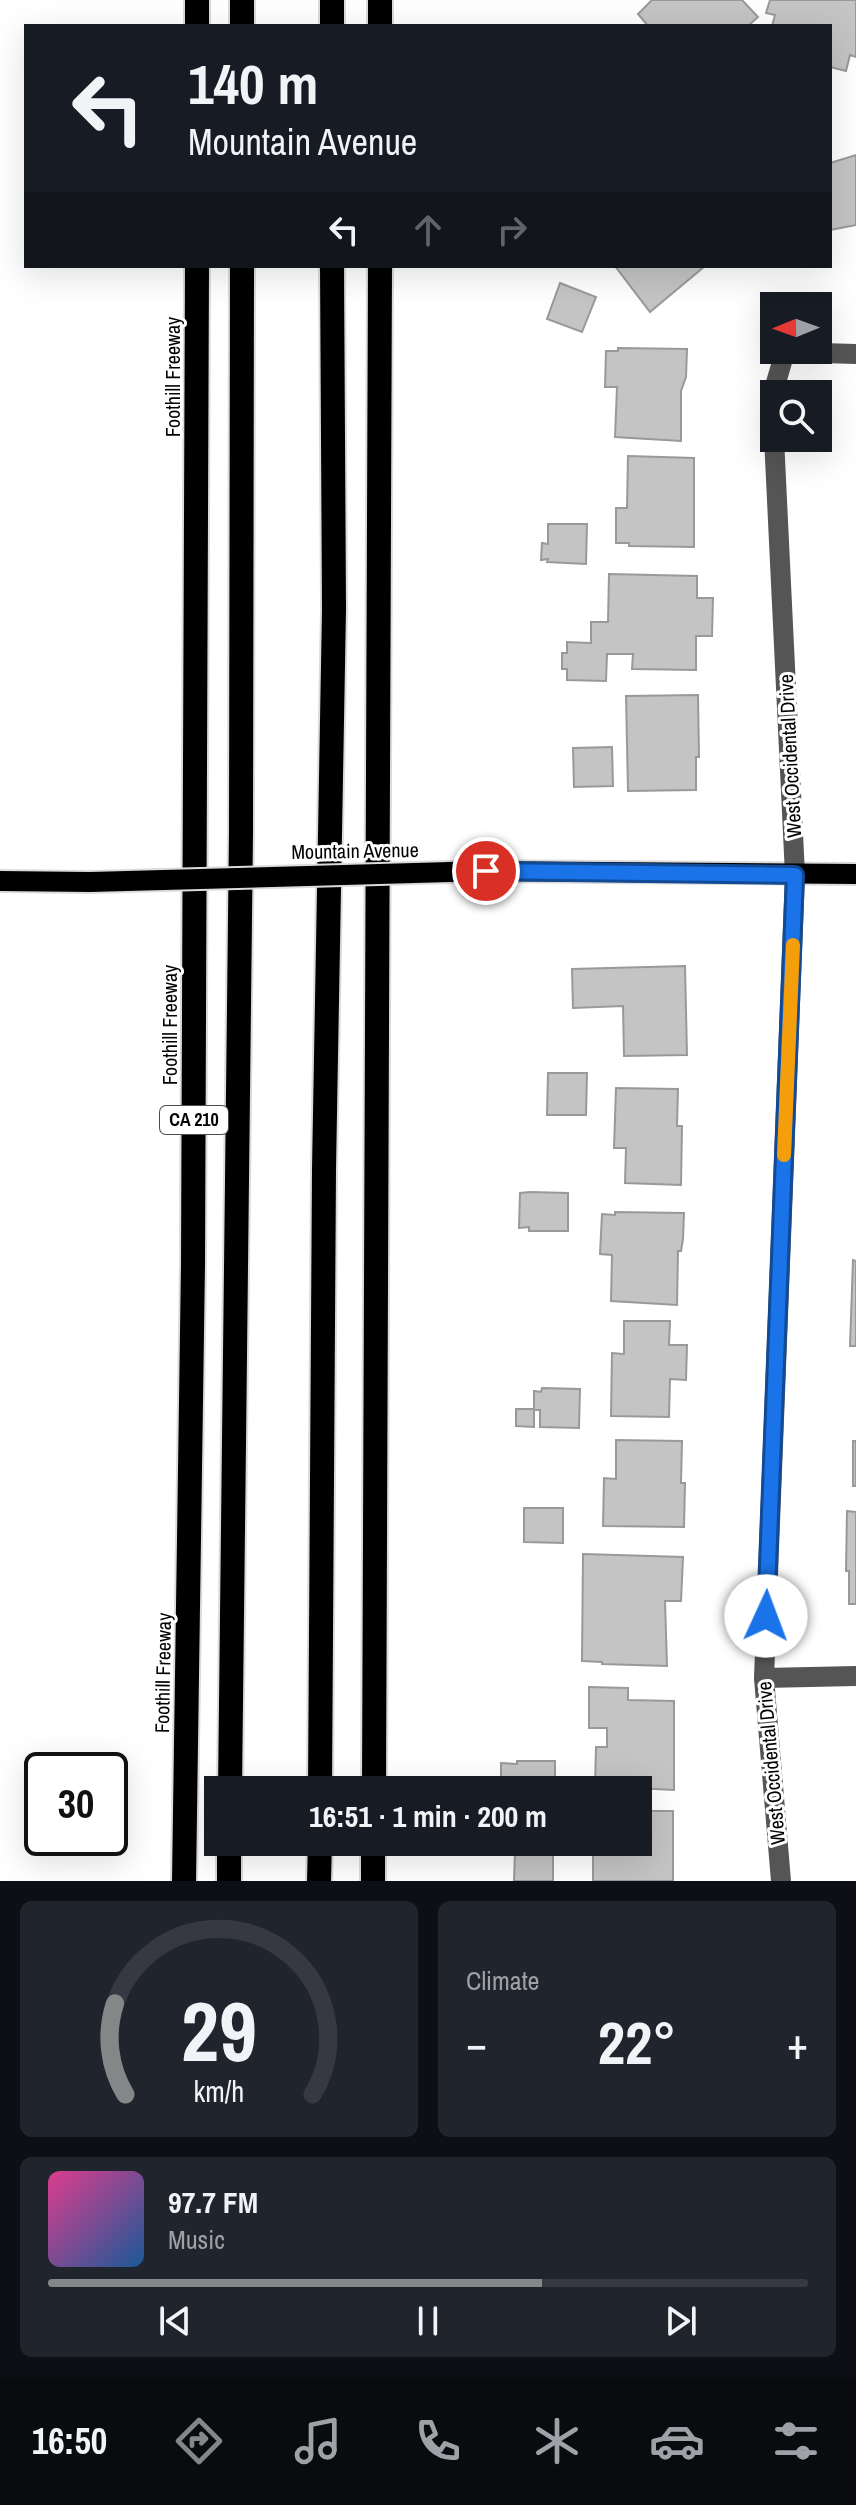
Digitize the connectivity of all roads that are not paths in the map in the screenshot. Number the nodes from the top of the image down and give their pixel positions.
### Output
1 (197, 0) edge
2 (242, 0) edge
3 (332, 0) edge
4 (380, 0) edge
5 (197, 24) edge
6 (242, 24) edge
7 (332, 24) edge
8 (380, 24) edge
9 (197, 268) edge
10 (242, 268) edge
11 (332, 268) edge
12 (380, 268) edge
13 (856, 354) edge
14 (856, 874) edge
15 (795, 875) junction
16 (0, 881) edge
17 (856, 1676) edge
18 (764, 1678) junction
19 (230, 1776) edge
20 (320, 1776) edge
21 (374, 1776) edge
22 (229, 1856) edge
23 (320, 1856) edge
24 (373, 1856) edge
25 (184, 1881) edge
26 (229, 1881) edge
27 (319, 1881) edge
28 (373, 1881) edge
29 (781, 1881) edge

1 - 5 highway
2 - 6 highway
3 - 7 highway
4 - 8 highway
9 - 25 highway, Foothill Freeway / CA 210
10 - 19 highway
11 - 20 highway
12 - 21 highway
13 - 15 street, West Occidental Drive
14 - 15 main road, Mountain Avenue
15 - 16 main road, Mountain Avenue, bridge
15 - 18 street, West Occidental Drive
17 - 18 street
18 - 29 street, West Occidental Drive
22 - 26 highway
23 - 27 highway
24 - 28 highway

